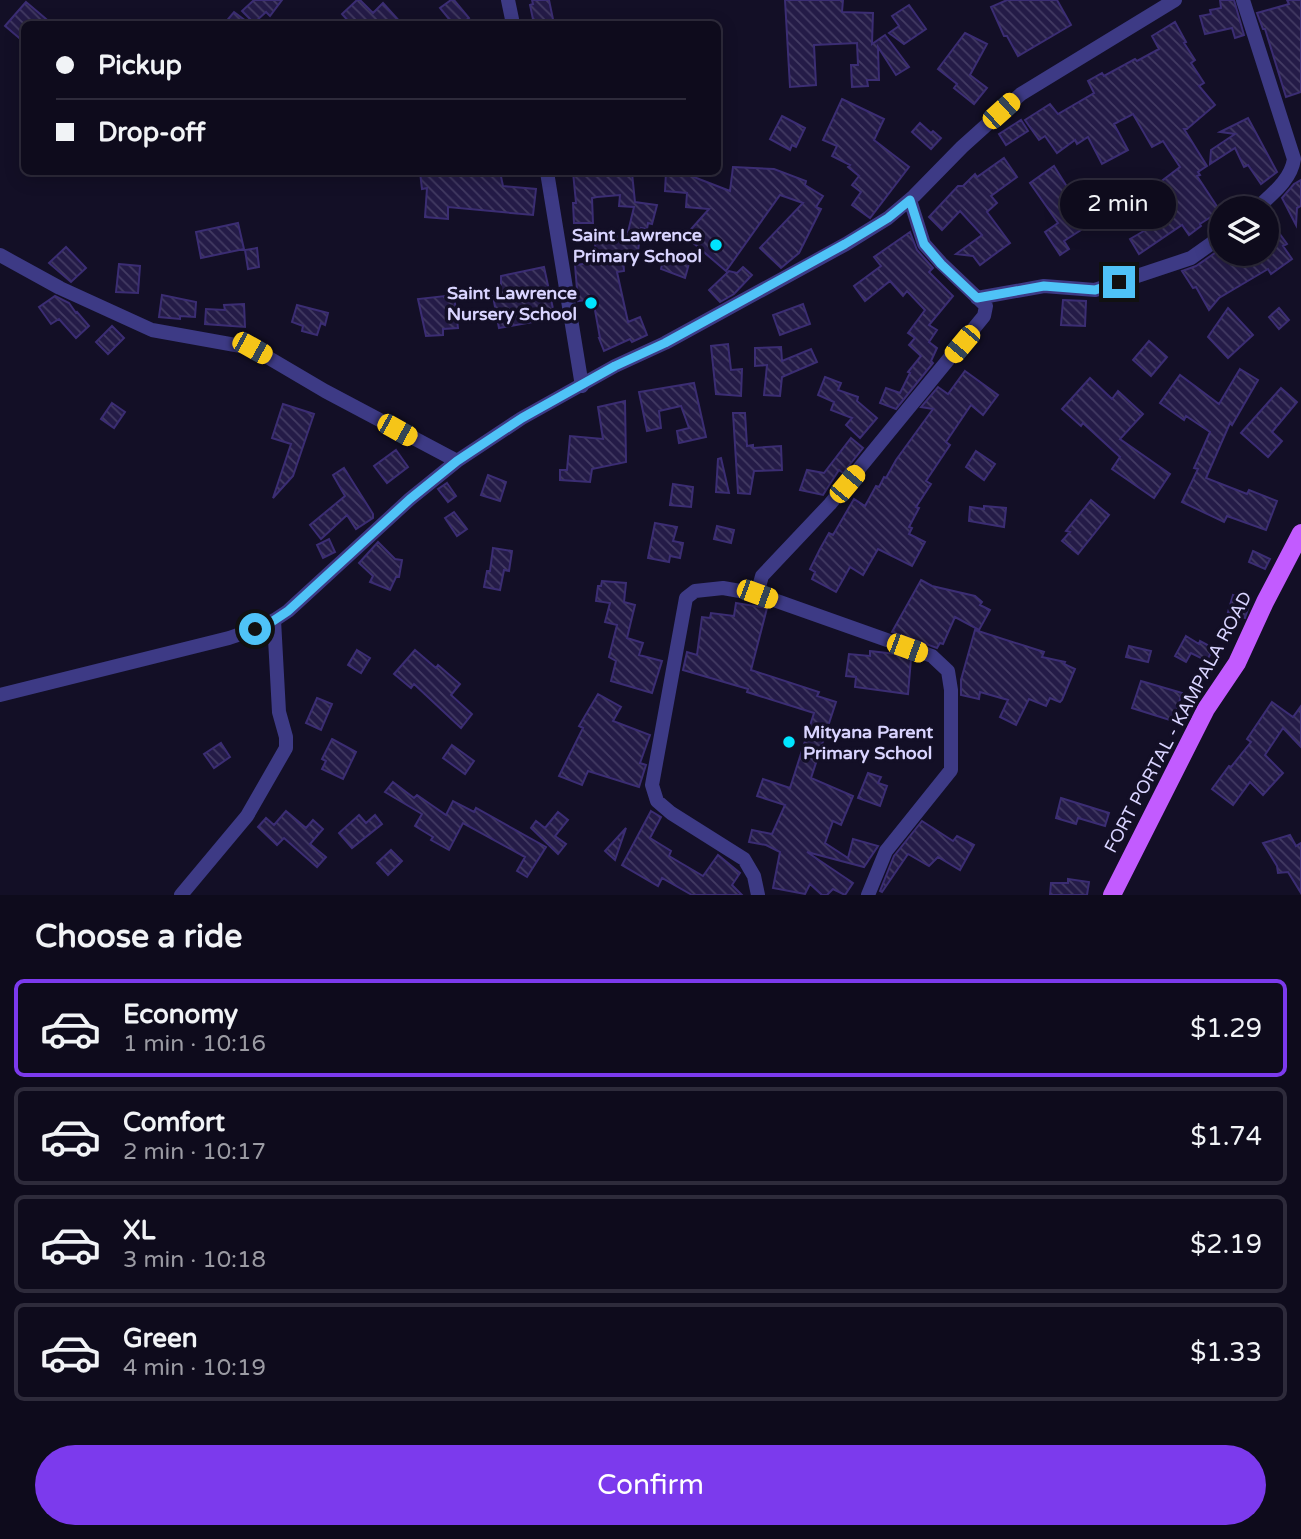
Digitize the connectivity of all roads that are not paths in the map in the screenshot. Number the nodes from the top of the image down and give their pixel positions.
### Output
1 (508, 0) edge
2 (1175, 0) edge
3 (1243, 0) edge
4 (512, 21) edge
5 (547, 175) edge
6 (1269, 196) edge
7 (910, 200) junction
8 (1209, 245) edge
9 (0, 256) edge
10 (977, 298) junction
11 (582, 386) junction
12 (457, 461) junction
13 (1301, 533) edge
14 (757, 594) junction
15 (274, 620) junction
16 (0, 695) edge
17 (181, 895) edge
18 (758, 895) edge
19 (868, 895) edge
20 (1112, 895) edge

1 - 4 street
2 - 7 street
3 - 6 street
5 - 11 street
7 - 10 street
7 - 11 street
8 - 10 street
9 - 12 street
10 - 14 street
11 - 12 street
12 - 15 street
13 - 20 main road, FORT PORTAL - KAMPALA ROAD
14 - 18 street
14 - 19 street
15 - 16 street
15 - 17 street

